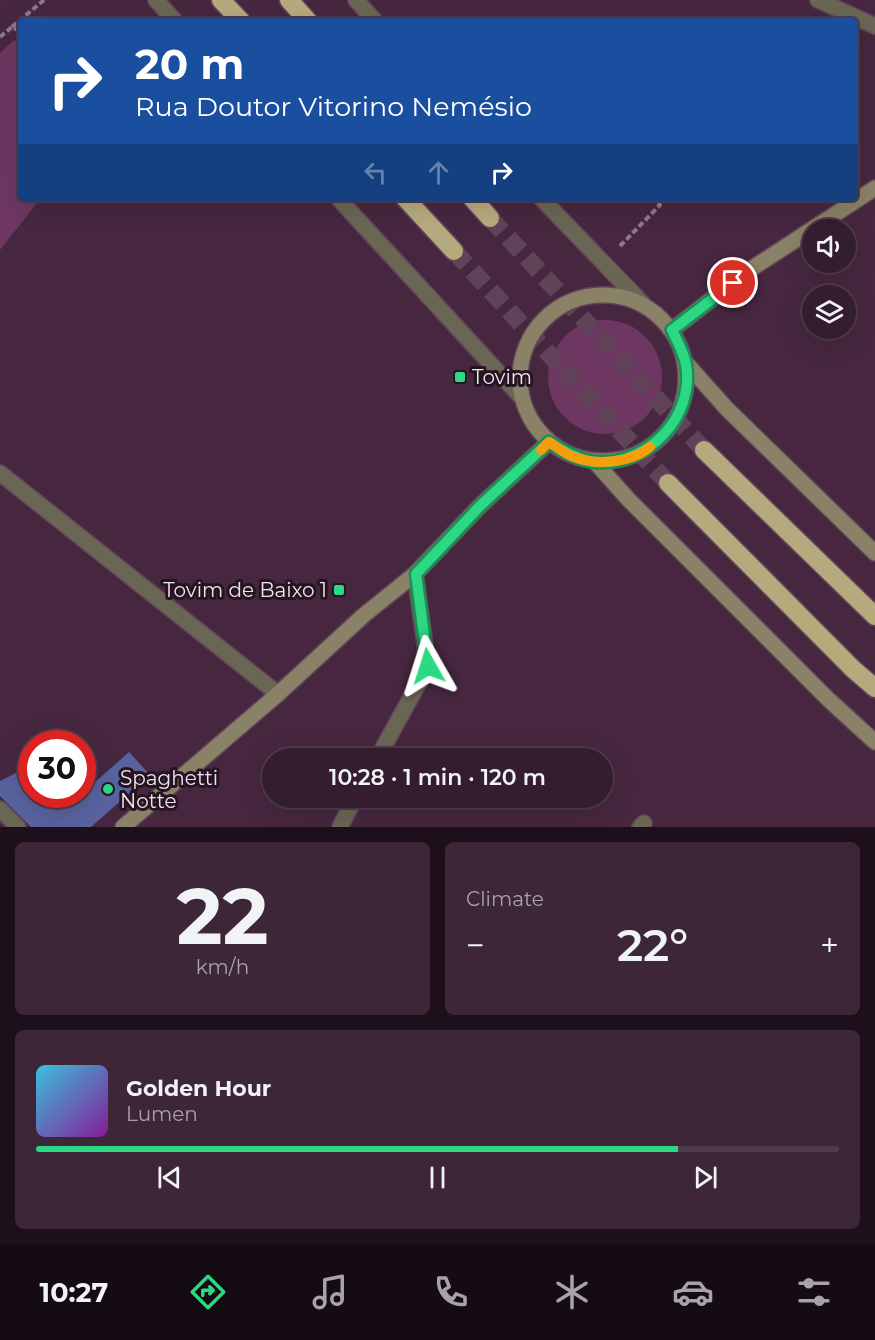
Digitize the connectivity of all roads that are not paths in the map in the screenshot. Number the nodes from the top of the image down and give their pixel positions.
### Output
1 (156, 0) edge
2 (221, 0) edge
3 (289, 0) edge
4 (356, 0) edge
5 (818, 0) edge
6 (172, 18) edge
7 (238, 18) edge
8 (305, 18) edge
9 (372, 18) edge
10 (857, 18) edge
11 (858, 18) edge
12 (875, 26) edge
13 (875, 188) edge
14 (858, 199) edge
15 (341, 201) edge
16 (408, 201) edge
17 (475, 201) edge
18 (544, 201) edge
19 (855, 201) edge
20 (490, 218) tunnel mouth
21 (454, 251) tunnel mouth
22 (643, 304) junction
23 (672, 330) junction
24 (686, 363) junction
25 (522, 398) junction
26 (549, 442) junction
27 (704, 450) tunnel mouth
28 (595, 462) junction
29 (0, 473) edge
30 (668, 483) tunnel mouth
31 (875, 553) edge
32 (416, 574) junction
33 (875, 616) edge
34 (875, 688) edge
35 (278, 694) junction
36 (875, 742) edge
37 (383, 748) edge
38 (350, 808) edge
39 (0, 809) edge
40 (18, 827) edge
41 (123, 827) edge
42 (340, 827) edge

1 - 6 street
2 - 7 highway
3 - 8 highway
4 - 9 street
5 - 10 street
11 - 12 street
13 - 14 street
15 - 25 street
16 - 21 highway
17 - 20 highway
18 - 22 street
19 - 23 street
22 - 23 street
22 - 25 street
23 - 24 street
24 - 28 street
24 - 31 street
25 - 26 street
26 - 28 street
26 - 32 street
27 - 33 highway
28 - 36 street
29 - 35 street
30 - 34 highway
32 - 35 street
32 - 37 street
35 - 41 street
38 - 42 street
39 - 40 street

